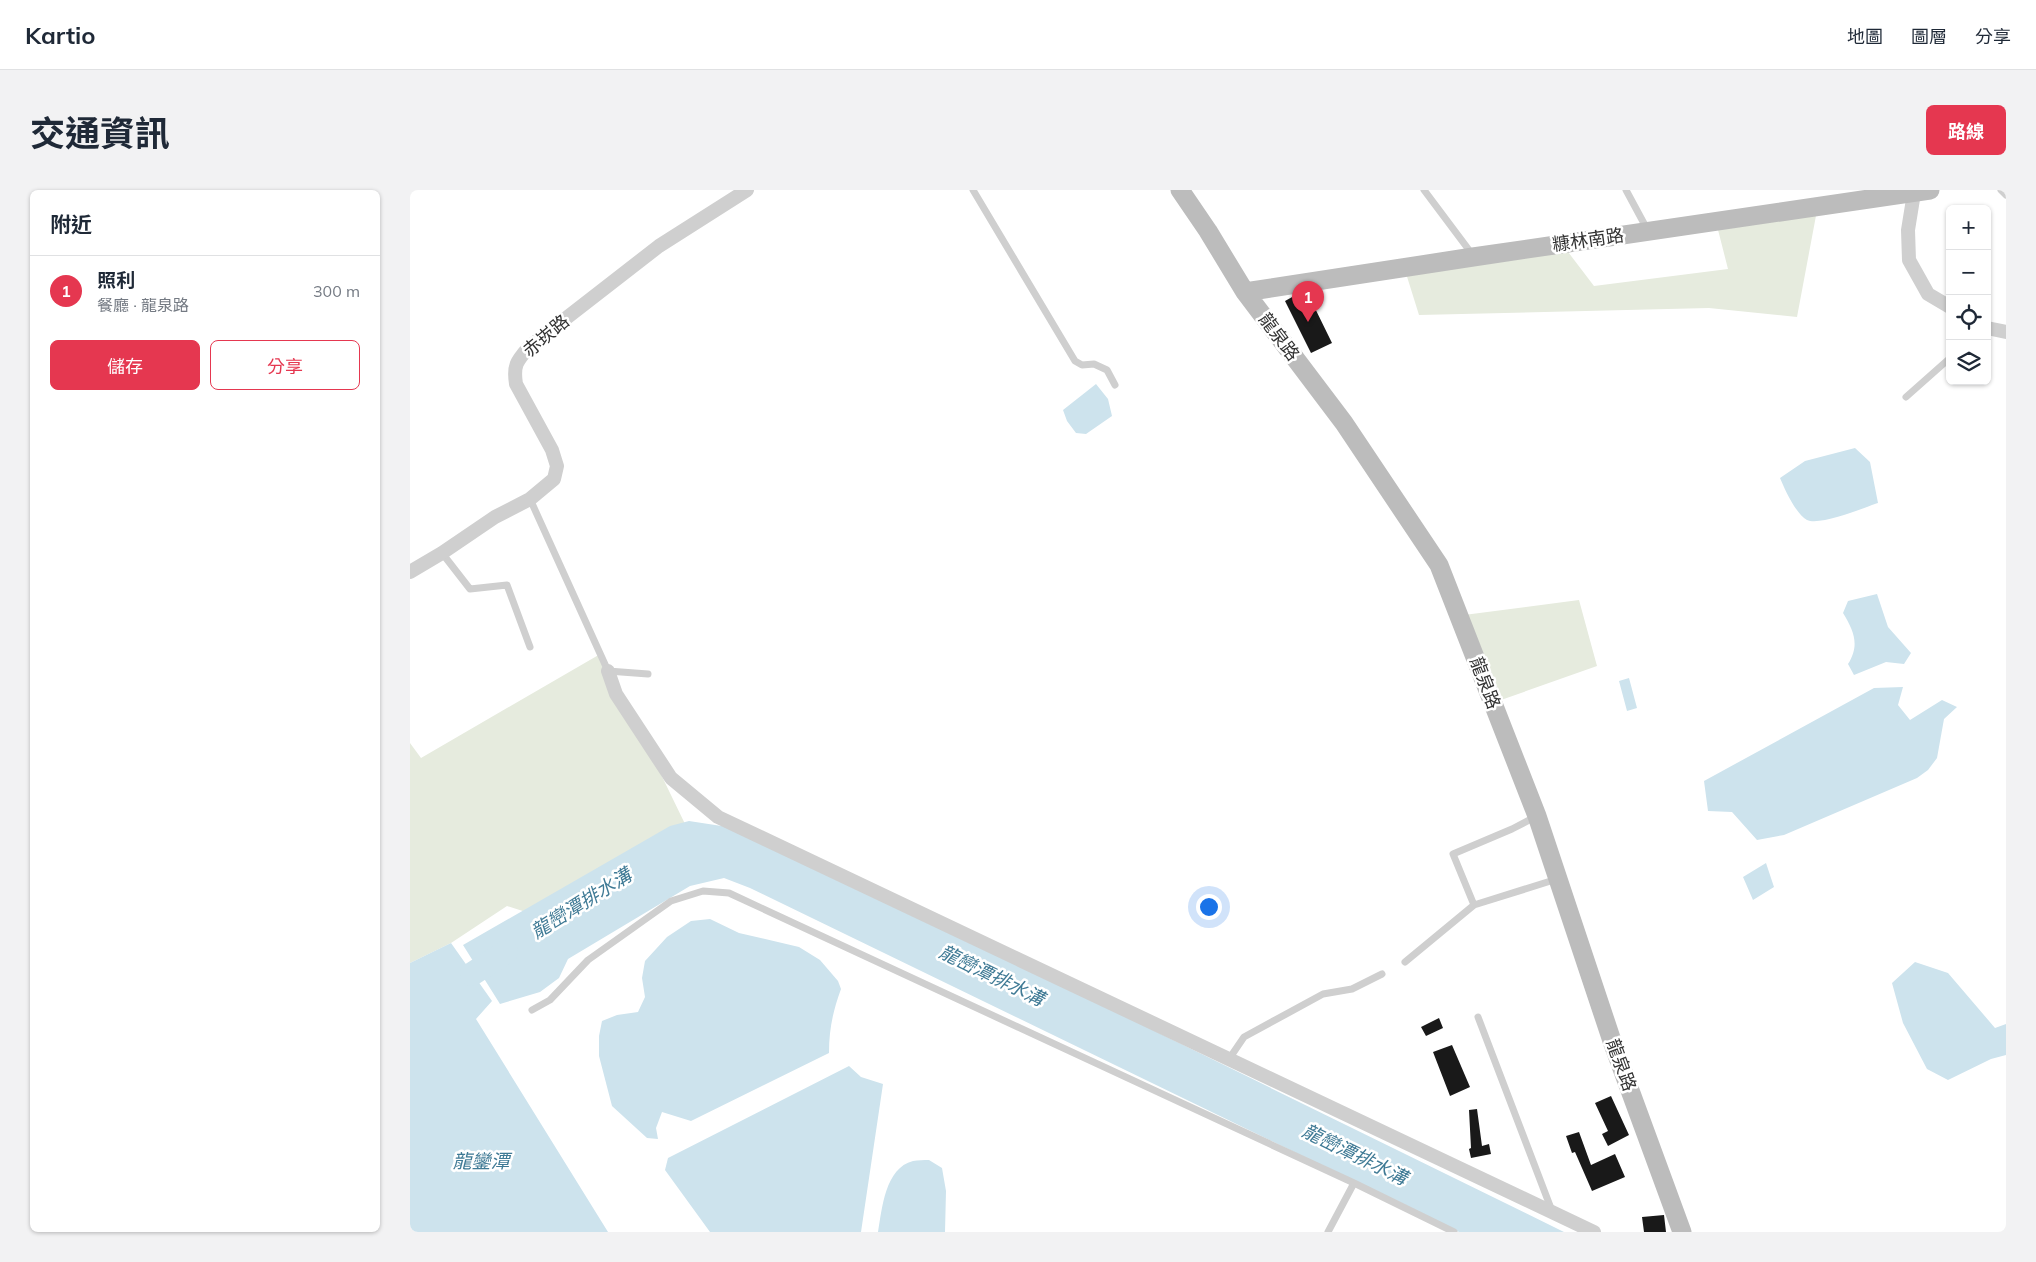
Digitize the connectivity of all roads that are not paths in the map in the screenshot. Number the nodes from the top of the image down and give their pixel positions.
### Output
1 (747, 190) edge
2 (973, 190) edge
3 (1180, 190) edge
4 (1424, 190) edge
5 (1626, 190) edge
6 (2001, 190) edge
7 (1922, 191) edge
8 (2006, 195) edge
9 (1648, 232) junction
10 (1473, 257) junction
11 (1246, 292) junction
12 (1946, 305) edge
13 (1991, 328) edge
14 (2005, 330) edge
15 (1946, 362) edge
16 (1115, 384) dead end
17 (1906, 397) dead end
18 (530, 499) junction
19 (442, 553) junction
20 (410, 572) edge
21 (530, 647) dead end
22 (608, 671) junction
23 (648, 674) dead end
24 (1537, 816) junction
25 (1559, 878) junction
26 (1474, 906) junction
27 (1405, 962) dead end
28 (1382, 974) dead end
29 (532, 1010) dead end
30 (1478, 1016) dead end
31 (1229, 1059) junction
32 (1354, 1183) junction
33 (1553, 1213) junction
34 (1328, 1232) edge
35 (1454, 1232) edge
36 (1594, 1232) edge
37 (1682, 1232) edge

1 - 18 street, 赤崁路
2 - 16 lane
3 - 11 street, 龍泉路
4 - 10 lane
5 - 9 lane
6 - 8 lane
7 - 9 street, 糠林南路
7 - 12 street
9 - 10 street, 糠林南路
10 - 11 street, 糠林南路
11 - 24 street, 龍泉路
13 - 14 street
15 - 17 lane
18 - 19 street, 赤崁路
18 - 22 lane
19 - 20 street, 赤崁路
19 - 21 lane
22 - 23 lane
22 - 31 street
24 - 25 street, 龍泉路
24 - 26 lane
25 - 26 lane
25 - 37 street, 龍泉路
26 - 27 lane
28 - 31 lane
29 - 32 lane
30 - 33 lane
31 - 33 street
32 - 34 lane
32 - 35 lane
33 - 36 street

